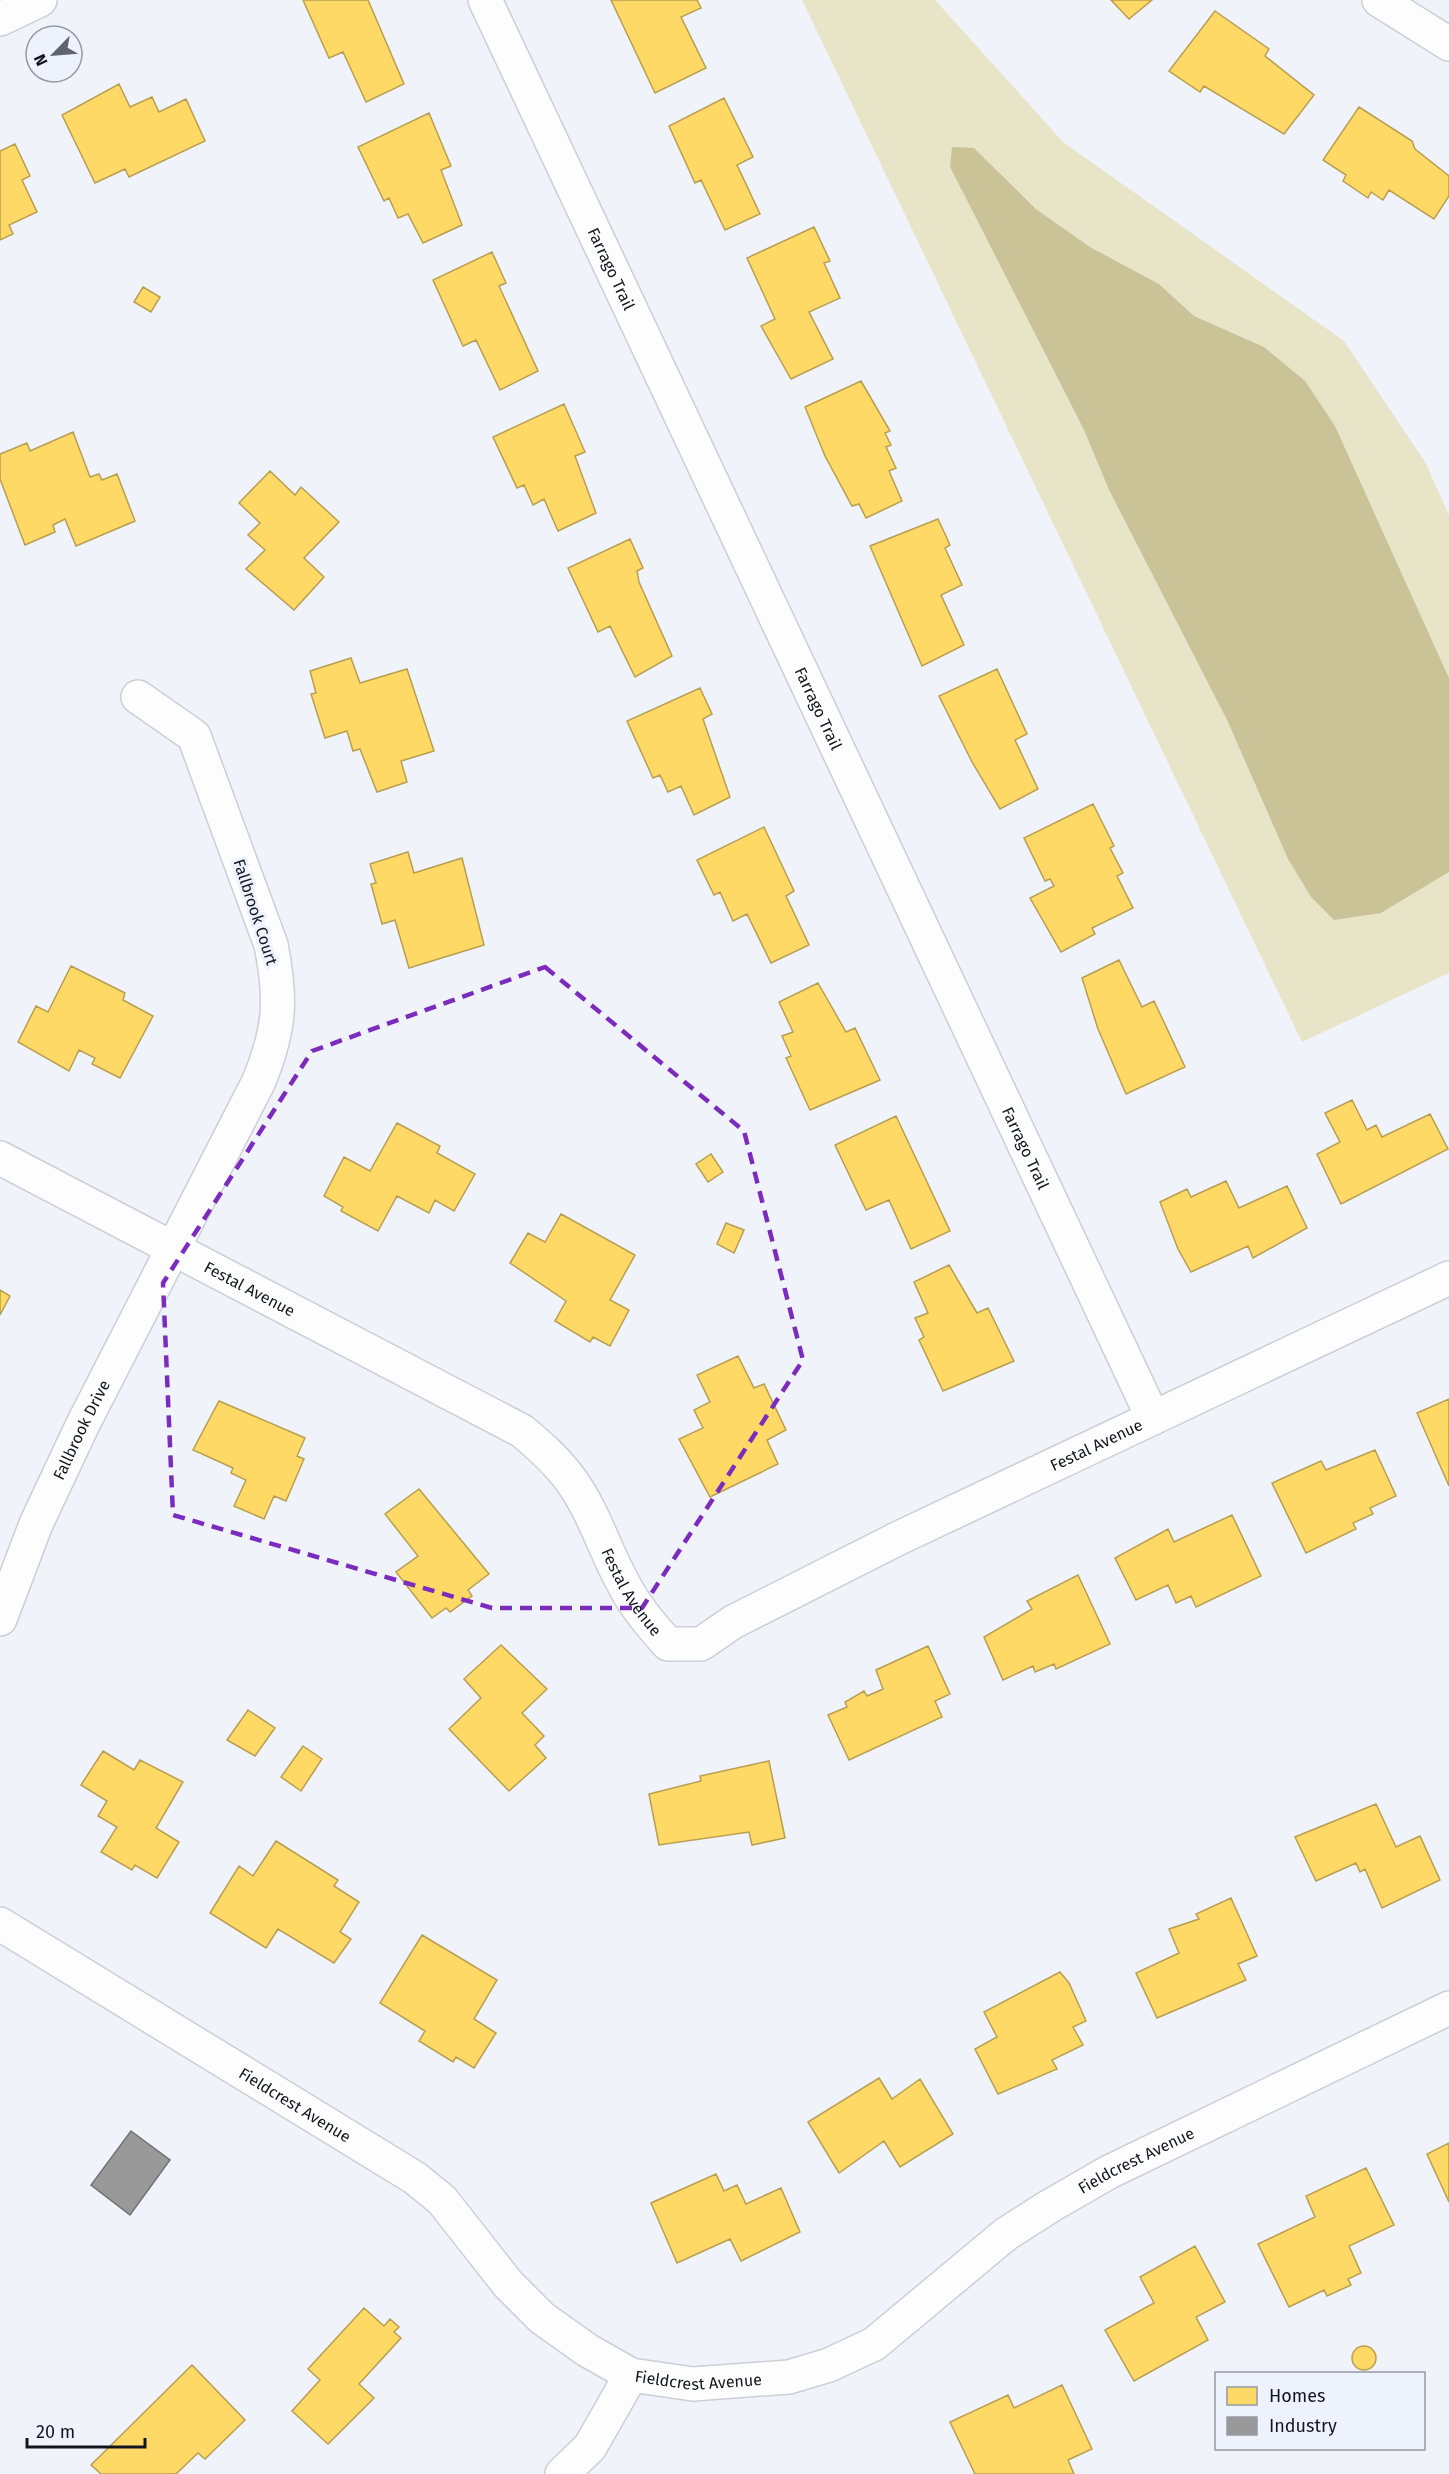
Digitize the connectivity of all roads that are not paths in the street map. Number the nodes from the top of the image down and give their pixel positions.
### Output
1 (40, 0) edge
2 (484, 0) edge
3 (1379, 0) edge
4 (0, 19) edge
5 (1449, 44) edge
6 (138, 697) dead end
7 (0, 1158) edge
8 (174, 1248) junction
9 (1449, 1278) edge
10 (1153, 1418) junction
11 (0, 1619) edge
12 (0, 1923) edge
13 (1449, 2008) edge
14 (631, 2375) junction
15 (562, 2474) edge

1 - 4 street
2 - 10 street, Farrago Trail
3 - 5 street
6 - 8 street, Fallbrook Court
7 - 8 street, Festal Avenue
8 - 10 street, Festal Avenue
8 - 11 street, Fallbrook Drive
9 - 10 street, Festal Avenue
12 - 14 street, Fieldcrest Avenue
13 - 14 street, Fieldcrest Avenue
14 - 15 street

